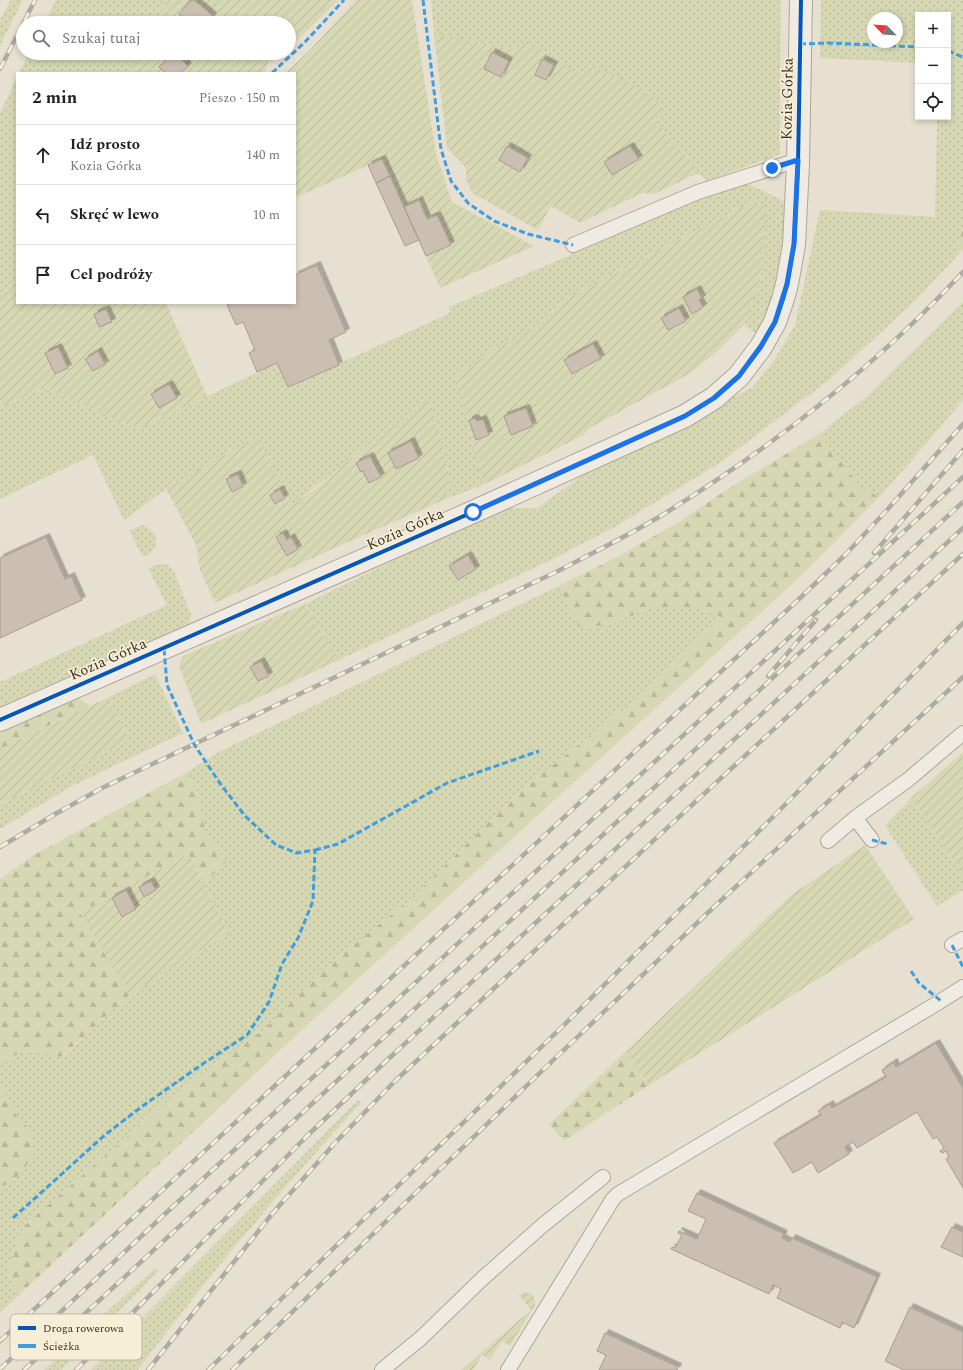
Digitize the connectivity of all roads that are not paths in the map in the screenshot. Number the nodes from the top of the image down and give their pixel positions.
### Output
1 (801, 0) edge
2 (798, 160) junction
3 (573, 245) dead end
4 (0, 720) edge
5 (963, 733) edge
6 (855, 818) junction
7 (872, 840) dead end
8 (828, 842) dead end
9 (963, 987) edge
10 (603, 1177) dead end
11 (382, 1370) edge
12 (508, 1370) edge

1 - 2 street, Kozia Górka
2 - 3 lane
2 - 4 street, Kozia Górka
5 - 6 lane
6 - 7 lane
6 - 8 lane
9 - 12 lane
10 - 11 lane

